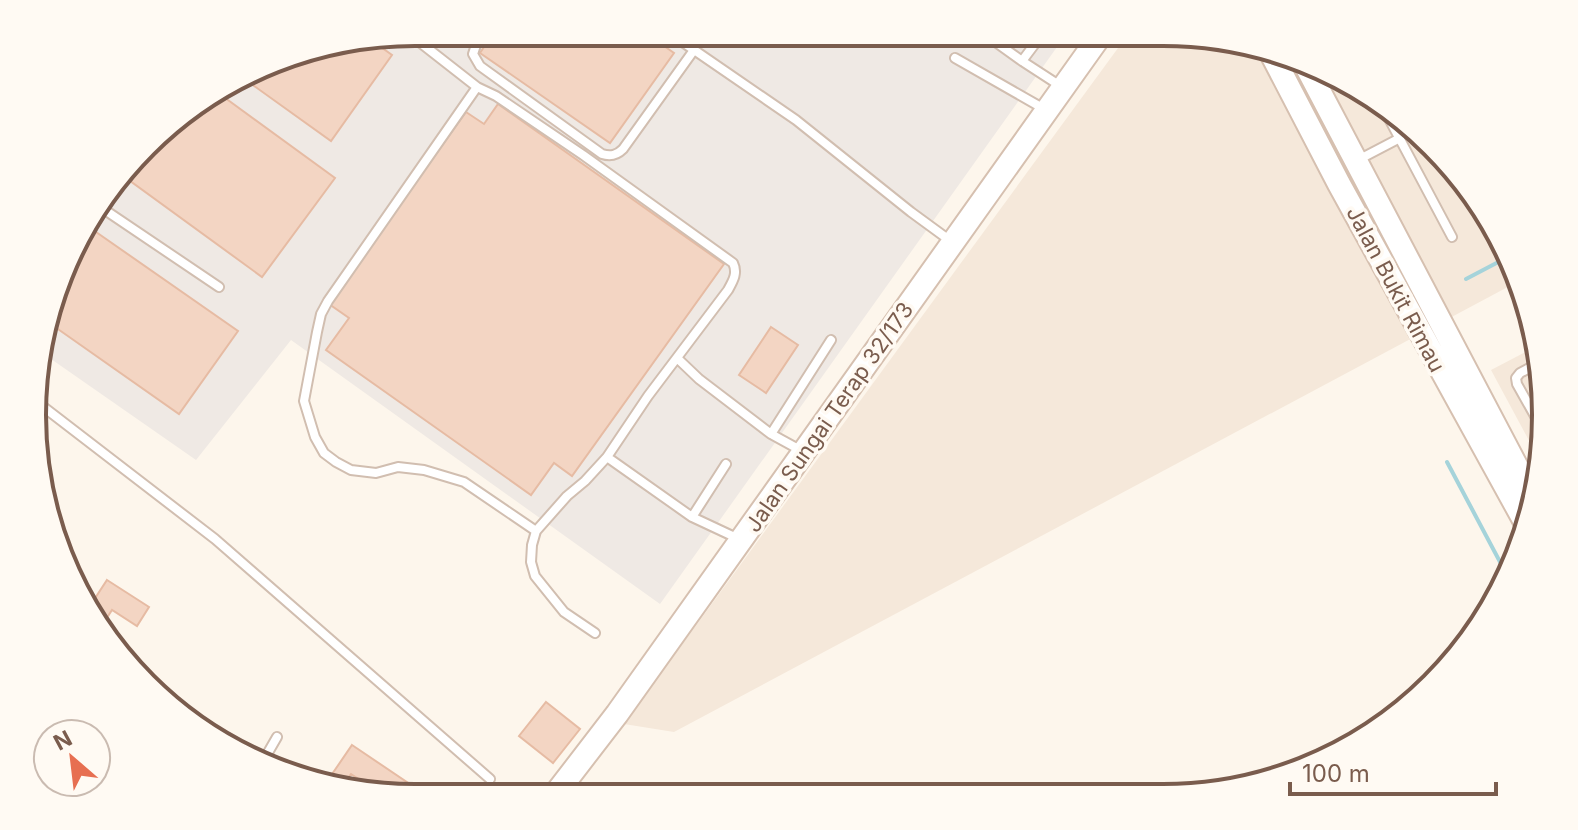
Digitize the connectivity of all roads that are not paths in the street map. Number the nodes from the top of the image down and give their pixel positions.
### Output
1 (425, 46) edge
2 (476, 46) edge
3 (688, 46) edge
4 (1003, 46) edge
5 (1033, 46) edge
6 (1093, 46) edge
7 (694, 50) junction
8 (955, 58) dead end
9 (1022, 61) junction
10 (1277, 64) edge
11 (1312, 78) edge
12 (477, 87) junction
13 (1063, 88) junction
14 (1047, 110) junction
15 (1394, 127) edge
16 (1400, 138) junction
17 (1356, 161) junction
18 (107, 211) edge
19 (1452, 237) dead end
20 (953, 242) junction
21 (219, 287) dead end
22 (831, 340) dead end
23 (677, 358) junction
24 (1529, 368) edge
25 (46, 409) edge
26 (1531, 409) edge
27 (771, 434) junction
28 (804, 452) junction
29 (607, 457) junction
30 (726, 464) dead end
31 (1526, 484) edge
32 (1519, 511) edge
33 (692, 517) junction
34 (536, 531) junction
35 (741, 540) junction
36 (595, 633) dead end
37 (277, 737) dead end
38 (268, 753) edge
39 (490, 779) dead end
40 (563, 784) edge

1 - 12 lane
2 - 7 lane
3 - 7 lane
4 - 9 lane
5 - 9 lane
6 - 13 street, Jalan Sungai Terap 32/173
7 - 20 lane
8 - 14 lane
9 - 13 lane
10 - 32 street, Jalan Bukit Rimau
11 - 17 street, Jalan Bukit Rimau
12 - 23 lane
12 - 34 lane
13 - 14 street, Jalan Sungai Terap 32/173
14 - 20 street, Jalan Sungai Terap 32/173
15 - 16 lane
16 - 17 lane
16 - 19 lane
17 - 31 street, Jalan Bukit Rimau
18 - 21 lane
20 - 28 street, Jalan Sungai Terap 32/173
22 - 27 lane
23 - 27 lane
23 - 29 lane
24 - 26 lane
25 - 39 lane
27 - 28 lane
28 - 35 street, Jalan Sungai Terap 32/173
29 - 33 lane
29 - 34 lane
30 - 33 lane
33 - 35 lane
34 - 36 lane
35 - 40 street, Jalan Sungai Terap 32/173
37 - 38 lane

